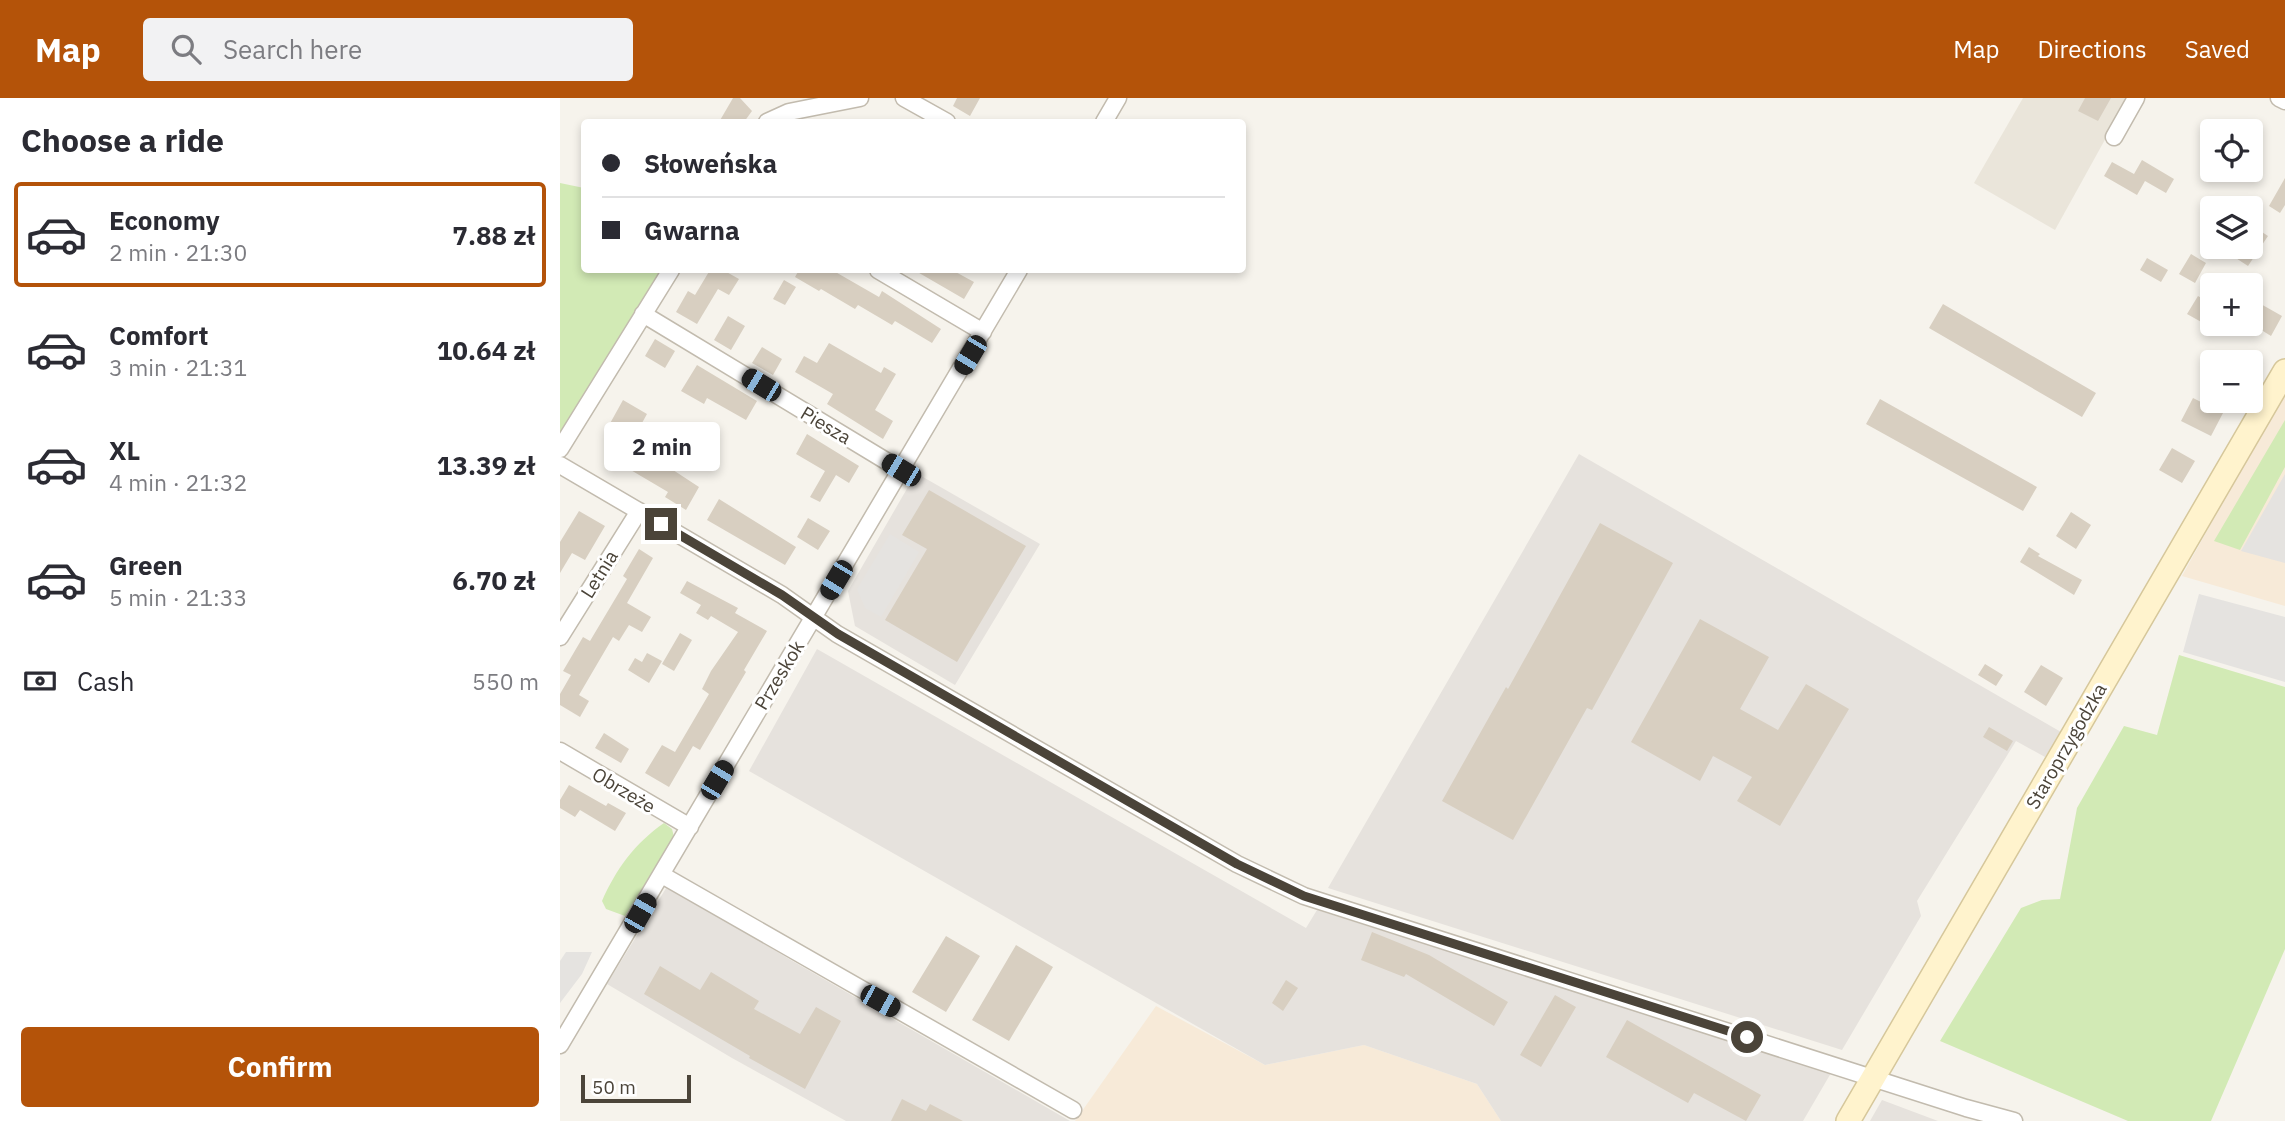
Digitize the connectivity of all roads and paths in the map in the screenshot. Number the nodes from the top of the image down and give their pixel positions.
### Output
1 (860, 98) edge
2 (904, 98) edge
3 (1118, 98) edge
4 (2136, 98) edge
5 (2279, 98) edge
6 (2285, 102) edge
7 (774, 119) edge
8 (942, 119) edge
9 (1106, 119) edge
10 (2114, 137) dead end
11 (669, 273) edge
12 (883, 273) edge
13 (1017, 273) edge
14 (643, 314) junction
15 (983, 332) junction
16 (2285, 371) edge
17 (560, 449) edge
18 (560, 466) edge
19 (901, 470) junction
20 (639, 512) junction
21 (813, 617) junction
22 (560, 637) edge
23 (560, 751) edge
24 (690, 827) junction
25 (662, 875) junction
26 (560, 1045) edge
27 (1874, 1077) junction
28 (1073, 1110) dead end
29 (1848, 1121) edge
30 (2014, 1121) edge

1 - 7 street
2 - 8 street
3 - 9 street
4 - 10 street
5 - 6 street
11 - 14 street
12 - 15 street
13 - 15 street, Przeskok
14 - 17 street
14 - 19 street, Piesza
15 - 19 street, Przeskok
16 - 27 street, Staroprzygodzka
18 - 20 street
19 - 21 street, Przeskok
20 - 21 street
20 - 22 street, Letnia
21 - 24 street, Przeskok
21 - 27 street
23 - 24 street, Obrzeże
24 - 25 street, Przeskok
25 - 26 street, Przeskok
25 - 28 street
27 - 29 street, Staroprzygodzka
27 - 30 street

